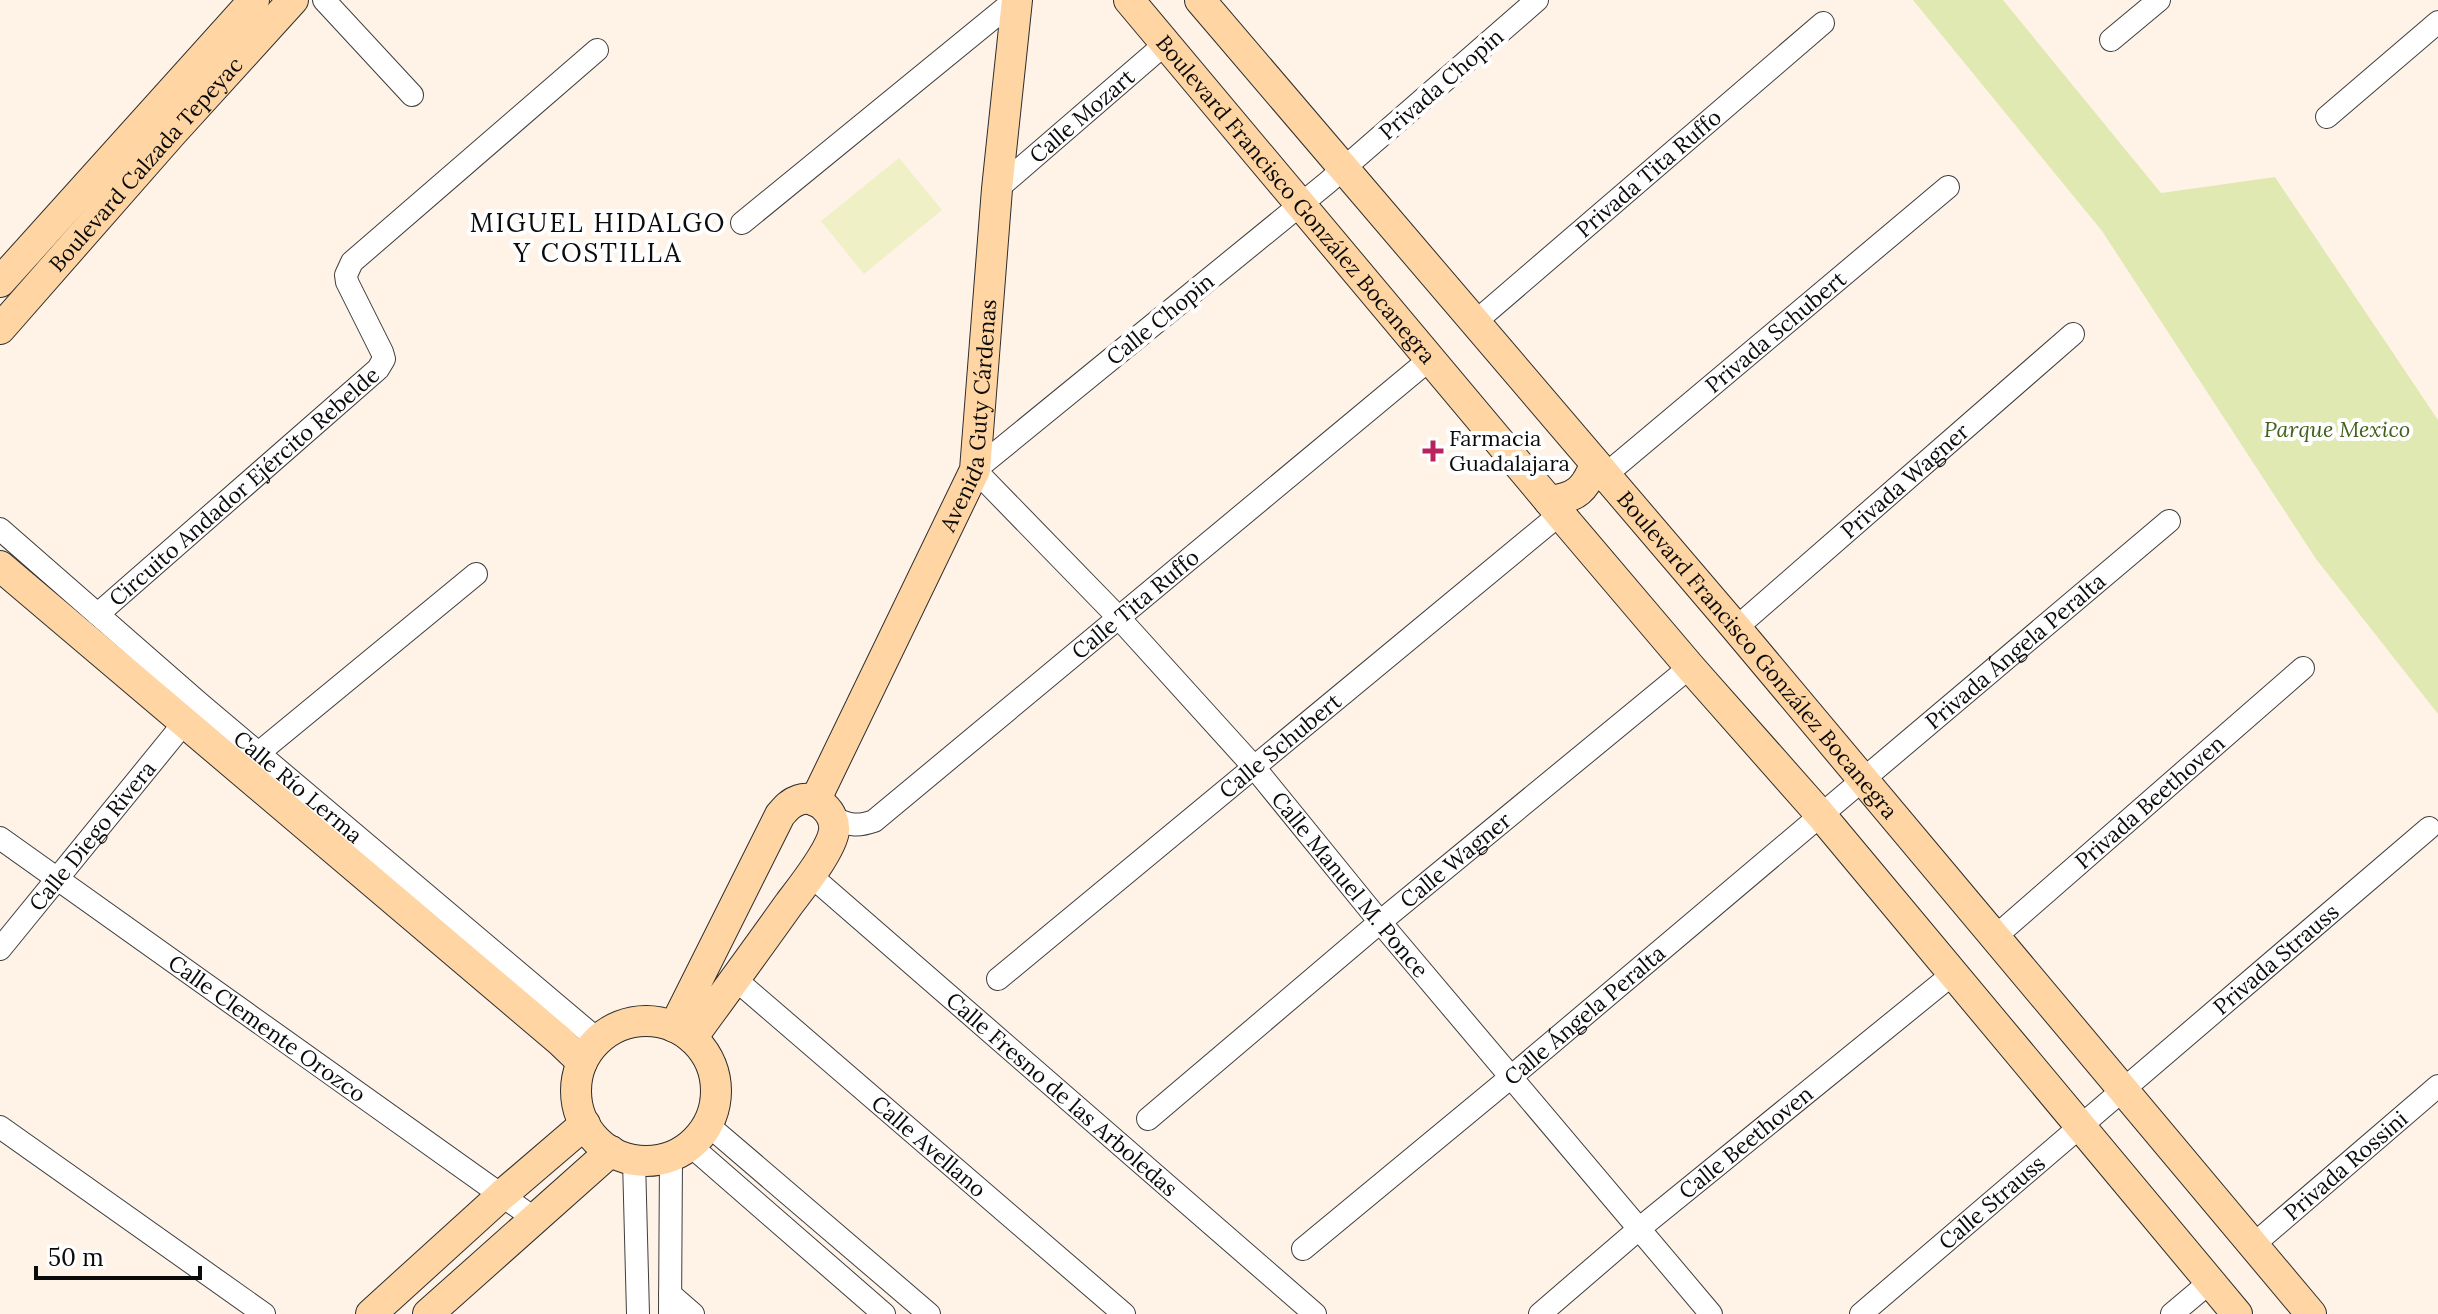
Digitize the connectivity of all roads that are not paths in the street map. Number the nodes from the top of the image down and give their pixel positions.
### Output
1 (254, 0) edge
2 (293, 0) edge
3 (324, 0) edge
4 (1016, 0) edge
5 (1129, 0) edge
6 (1537, 0) edge
7 (2159, 0) edge
8 (1209, 3) edge
9 (2438, 22) edge
10 (1823, 23) dead end
11 (2111, 40) dead end
12 (1165, 44) junction
13 (597, 50) dead end
14 (412, 95) dead end
15 (2327, 117) dead end
16 (1344, 168) junction
17 (1948, 187) dead end
18 (997, 189) junction
19 (1299, 205) junction
20 (742, 223) dead end
21 (0, 282) edge
22 (1474, 323) junction
23 (0, 329) edge
24 (2073, 334) dead end
25 (1430, 359) junction
26 (975, 470) junction
27 (1599, 470) junction
28 (1555, 507) junction
29 (2169, 521) dead end
30 (0, 529) edge
31 (0, 566) edge
32 (476, 574) dead end
33 (98, 614) junction
34 (1119, 618) junction
35 (1736, 628) junction
36 (1690, 667) junction
37 (2303, 668) dead end
38 (184, 723) junction
39 (249, 761) junction
40 (1254, 767) junction
41 (1862, 780) junction
42 (824, 809) junction
43 (1820, 814) junction
44 (2429, 828) dead end
45 (0, 838) edge
46 (810, 875) junction
47 (57, 879) junction
48 (1380, 922) junction
49 (1996, 936) junction
50 (0, 949) edge
51 (1954, 973) junction
52 (735, 979) junction
53 (998, 979) dead end
54 (683, 1033) junction
55 (590, 1051) junction
56 (1511, 1077) junction
57 (2438, 1086) edge
58 (2124, 1090) junction
59 (1148, 1119) dead end
60 (585, 1124) junction
61 (2081, 1126) junction
62 (0, 1127) edge
63 (690, 1142) junction
64 (622, 1156) junction
65 (502, 1195) junction
66 (535, 1219) junction
67 (1640, 1228) junction
68 (2253, 1245) junction
69 (1303, 1249) dead end
70 (2210, 1282) junction
71 (670, 1304) edge
72 (264, 1314) edge
73 (371, 1314) edge
74 (428, 1314) edge
75 (638, 1314) edge
76 (693, 1314) edge
77 (884, 1314) edge
78 (929, 1314) edge
79 (1124, 1314) edge
80 (1315, 1314) edge
81 (1540, 1314) edge
82 (1711, 1314) edge
83 (1861, 1314) edge
84 (2172, 1314) edge
85 (2237, 1314) edge
86 (2311, 1314) edge

1 - 21 street, Boulevard Calzada Tepeyac
2 - 23 street, Boulevard Calzada Tepeyac
3 - 14 street
4 - 18 street, Avenida Guty Cárdenas
4 - 20 street
5 - 12 street, Boulevard Francisco González Bocanegra
6 - 16 street, Privada Chopin
7 - 11 street
8 - 16 street, Boulevard Francisco González Bocanegra
9 - 15 street
10 - 22 street, Privada Tita Ruffo
12 - 18 street, Calle Mozart
12 - 19 street, Boulevard Francisco González Bocanegra
13 - 33 street, Circuito Andador Ejército Rebelde
16 - 19 street, Calle Chopin
16 - 22 street, Boulevard Francisco González Bocanegra
17 - 27 street, Privada Schubert
18 - 26 street, Avenida Guty Cárdenas
19 - 25 street, Boulevard Francisco González Bocanegra
19 - 26 street, Calle Chopin
22 - 27 street, Boulevard Francisco González Bocanegra
24 - 35 street, Privada Wagner
25 - 28 street, Boulevard Francisco González Bocanegra
25 - 34 street, Calle Tita Ruffo
26 - 34 street, Calle Manuel M. Ponce
26 - 42 street, Avenida Guty Cárdenas
27 - 28 street
27 - 35 street, Boulevard Francisco González Bocanegra
28 - 36 street, Boulevard Francisco González Bocanegra
28 - 40 street, Calle Schubert
29 - 41 street, Privada Ángela Peralta
30 - 33 street, Calle Río Lerma
31 - 38 street, Calle Río Lerma
32 - 39 street
33 - 39 street, Calle Río Lerma
34 - 40 street, Calle Manuel M. Ponce
34 - 42 street, Calle Tita Ruffo
35 - 41 street, Boulevard Francisco González Bocanegra
36 - 43 street, Boulevard Francisco González Bocanegra
36 - 48 street, Calle Wagner
37 - 49 street, Privada Beethoven
38 - 39 street, Calle Río Lerma
38 - 47 street, Calle Diego Rivera
39 - 55 street, Calle Río Lerma
40 - 48 street, Calle Manuel M. Ponce
40 - 53 street, Calle Schubert
41 - 43 street, Calle Ángela Peralta
41 - 49 street, Boulevard Francisco González Bocanegra
42 - 46 street, Avenida Guty Cárdenas
42 - 54 street
43 - 51 street, Boulevard Francisco González Bocanegra
43 - 56 street, Calle Ángela Peralta
44 - 58 street, Privada Strauss
45 - 47 street, Calle Clemente Orozco
46 - 52 street, Avenida Guty Cárdenas
46 - 80 street, Calle Fresno de las Arboledas
47 - 50 street, Calle Diego Rivera
47 - 65 street, Calle Clemente Orozco
48 - 56 street, Calle Manuel M. Ponce
48 - 59 street, Calle Wagner
49 - 58 street, Boulevard Francisco González Bocanegra
51 - 61 street, Boulevard Francisco González Bocanegra
51 - 67 street, Calle Beethoven
52 - 54 street, Avenida Guty Cárdenas
52 - 79 street, Calle Avellano
54 - 55 street
54 - 63 street
55 - 60 street
56 - 67 street, Calle Manuel M. Ponce
56 - 69 street, Calle Ángela Peralta
57 - 68 street, Privada Rossini
58 - 61 street, Calle Strauss
58 - 68 street, Boulevard Francisco González Bocanegra
60 - 64 street
60 - 65 street
61 - 70 street, Boulevard Francisco González Bocanegra
61 - 83 street, Calle Strauss
62 - 72 street
63 - 64 street
63 - 71 street
63 - 77 street
63 - 78 street
64 - 66 street
64 - 75 street
65 - 66 street, Calle Clemente Orozco
65 - 73 street
66 - 74 street
67 - 81 street, Calle Beethoven
67 - 82 street, Calle Manuel M. Ponce
68 - 86 street, Boulevard Francisco González Bocanegra
70 - 84 street
70 - 85 street, Boulevard Francisco González Bocanegra
71 - 76 street

